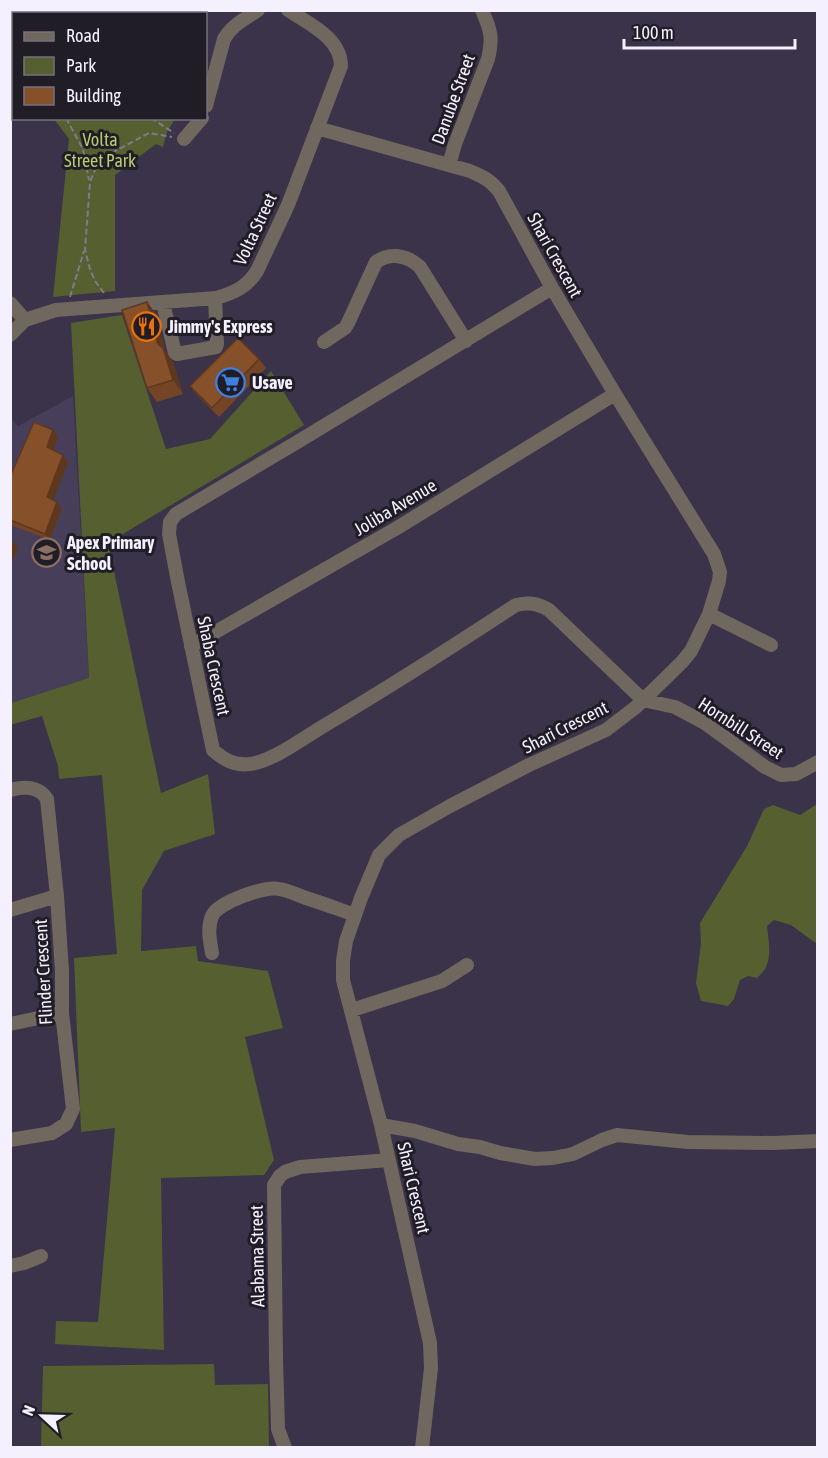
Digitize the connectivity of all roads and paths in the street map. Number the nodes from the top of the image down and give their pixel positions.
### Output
1 (258, 10) edge
2 (288, 10) edge
3 (482, 10) edge
4 (207, 102) edge
5 (67, 120) edge
6 (154, 120) edge
7 (200, 120) edge
8 (317, 128) junction
9 (184, 139) junction
10 (449, 165) junction
11 (90, 182) junction
12 (85, 250) junction
13 (552, 288) junction
14 (215, 298) junction
15 (10, 303) edge
16 (164, 303) junction
17 (106, 306) junction
18 (68, 309) junction
19 (26, 320) junction
20 (10, 335) edge
21 (466, 341) junction
22 (324, 342) dead end
23 (615, 394) junction
24 (709, 614) junction
25 (771, 645) dead end
26 (191, 646) junction
27 (643, 700) junction
28 (818, 762) edge
29 (10, 790) edge
30 (57, 896) junction
31 (10, 909) edge
32 (355, 915) junction
33 (212, 953) dead end
34 (466, 965) dead end
35 (352, 1010) junction
36 (62, 1013) junction
37 (10, 1024) edge
38 (381, 1125) junction
39 (10, 1140) edge
40 (818, 1141) edge
41 (389, 1160) junction
42 (41, 1256) dead end
43 (10, 1266) edge
44 (285, 1448) edge
45 (422, 1448) edge

1 - 4 street
2 - 8 street, Volta Street
3 - 10 street, Danube Street
5 - 11 path
6 - 9 path
7 - 9 street
8 - 10 street, Shari Crescent
8 - 14 street, Volta Street
9 - 11 path
10 - 13 street, Shari Crescent
11 - 12 path
12 - 17 path
12 - 18 path
13 - 21 street, Shaba Crescent
13 - 23 street, Shari Crescent
14 - 16 street, Volta Street
14 - 16 street
15 - 19 street
16 - 17 street, Volta Street
17 - 18 street, Volta Street
18 - 19 street, Volta Street
19 - 20 street, Volta Street
21 - 22 street
21 - 26 street, Shaba Crescent
23 - 24 street, Shari Crescent
23 - 26 street, Joliba Avenue
24 - 25 street
24 - 27 street, Shari Crescent
26 - 27 street, Shaba Crescent
27 - 28 street, Hornbill Street
27 - 32 street, Shari Crescent
29 - 30 street, Flinder Crescent
30 - 31 street
30 - 36 street, Flinder Crescent
32 - 33 street
32 - 35 street, Shari Crescent
34 - 35 street
35 - 38 street, Shari Crescent
36 - 37 street
36 - 39 street, Flinder Crescent
38 - 40 street
38 - 41 street, Shari Crescent
41 - 44 street, Alabama Street
41 - 45 street, Shari Crescent
42 - 43 street

